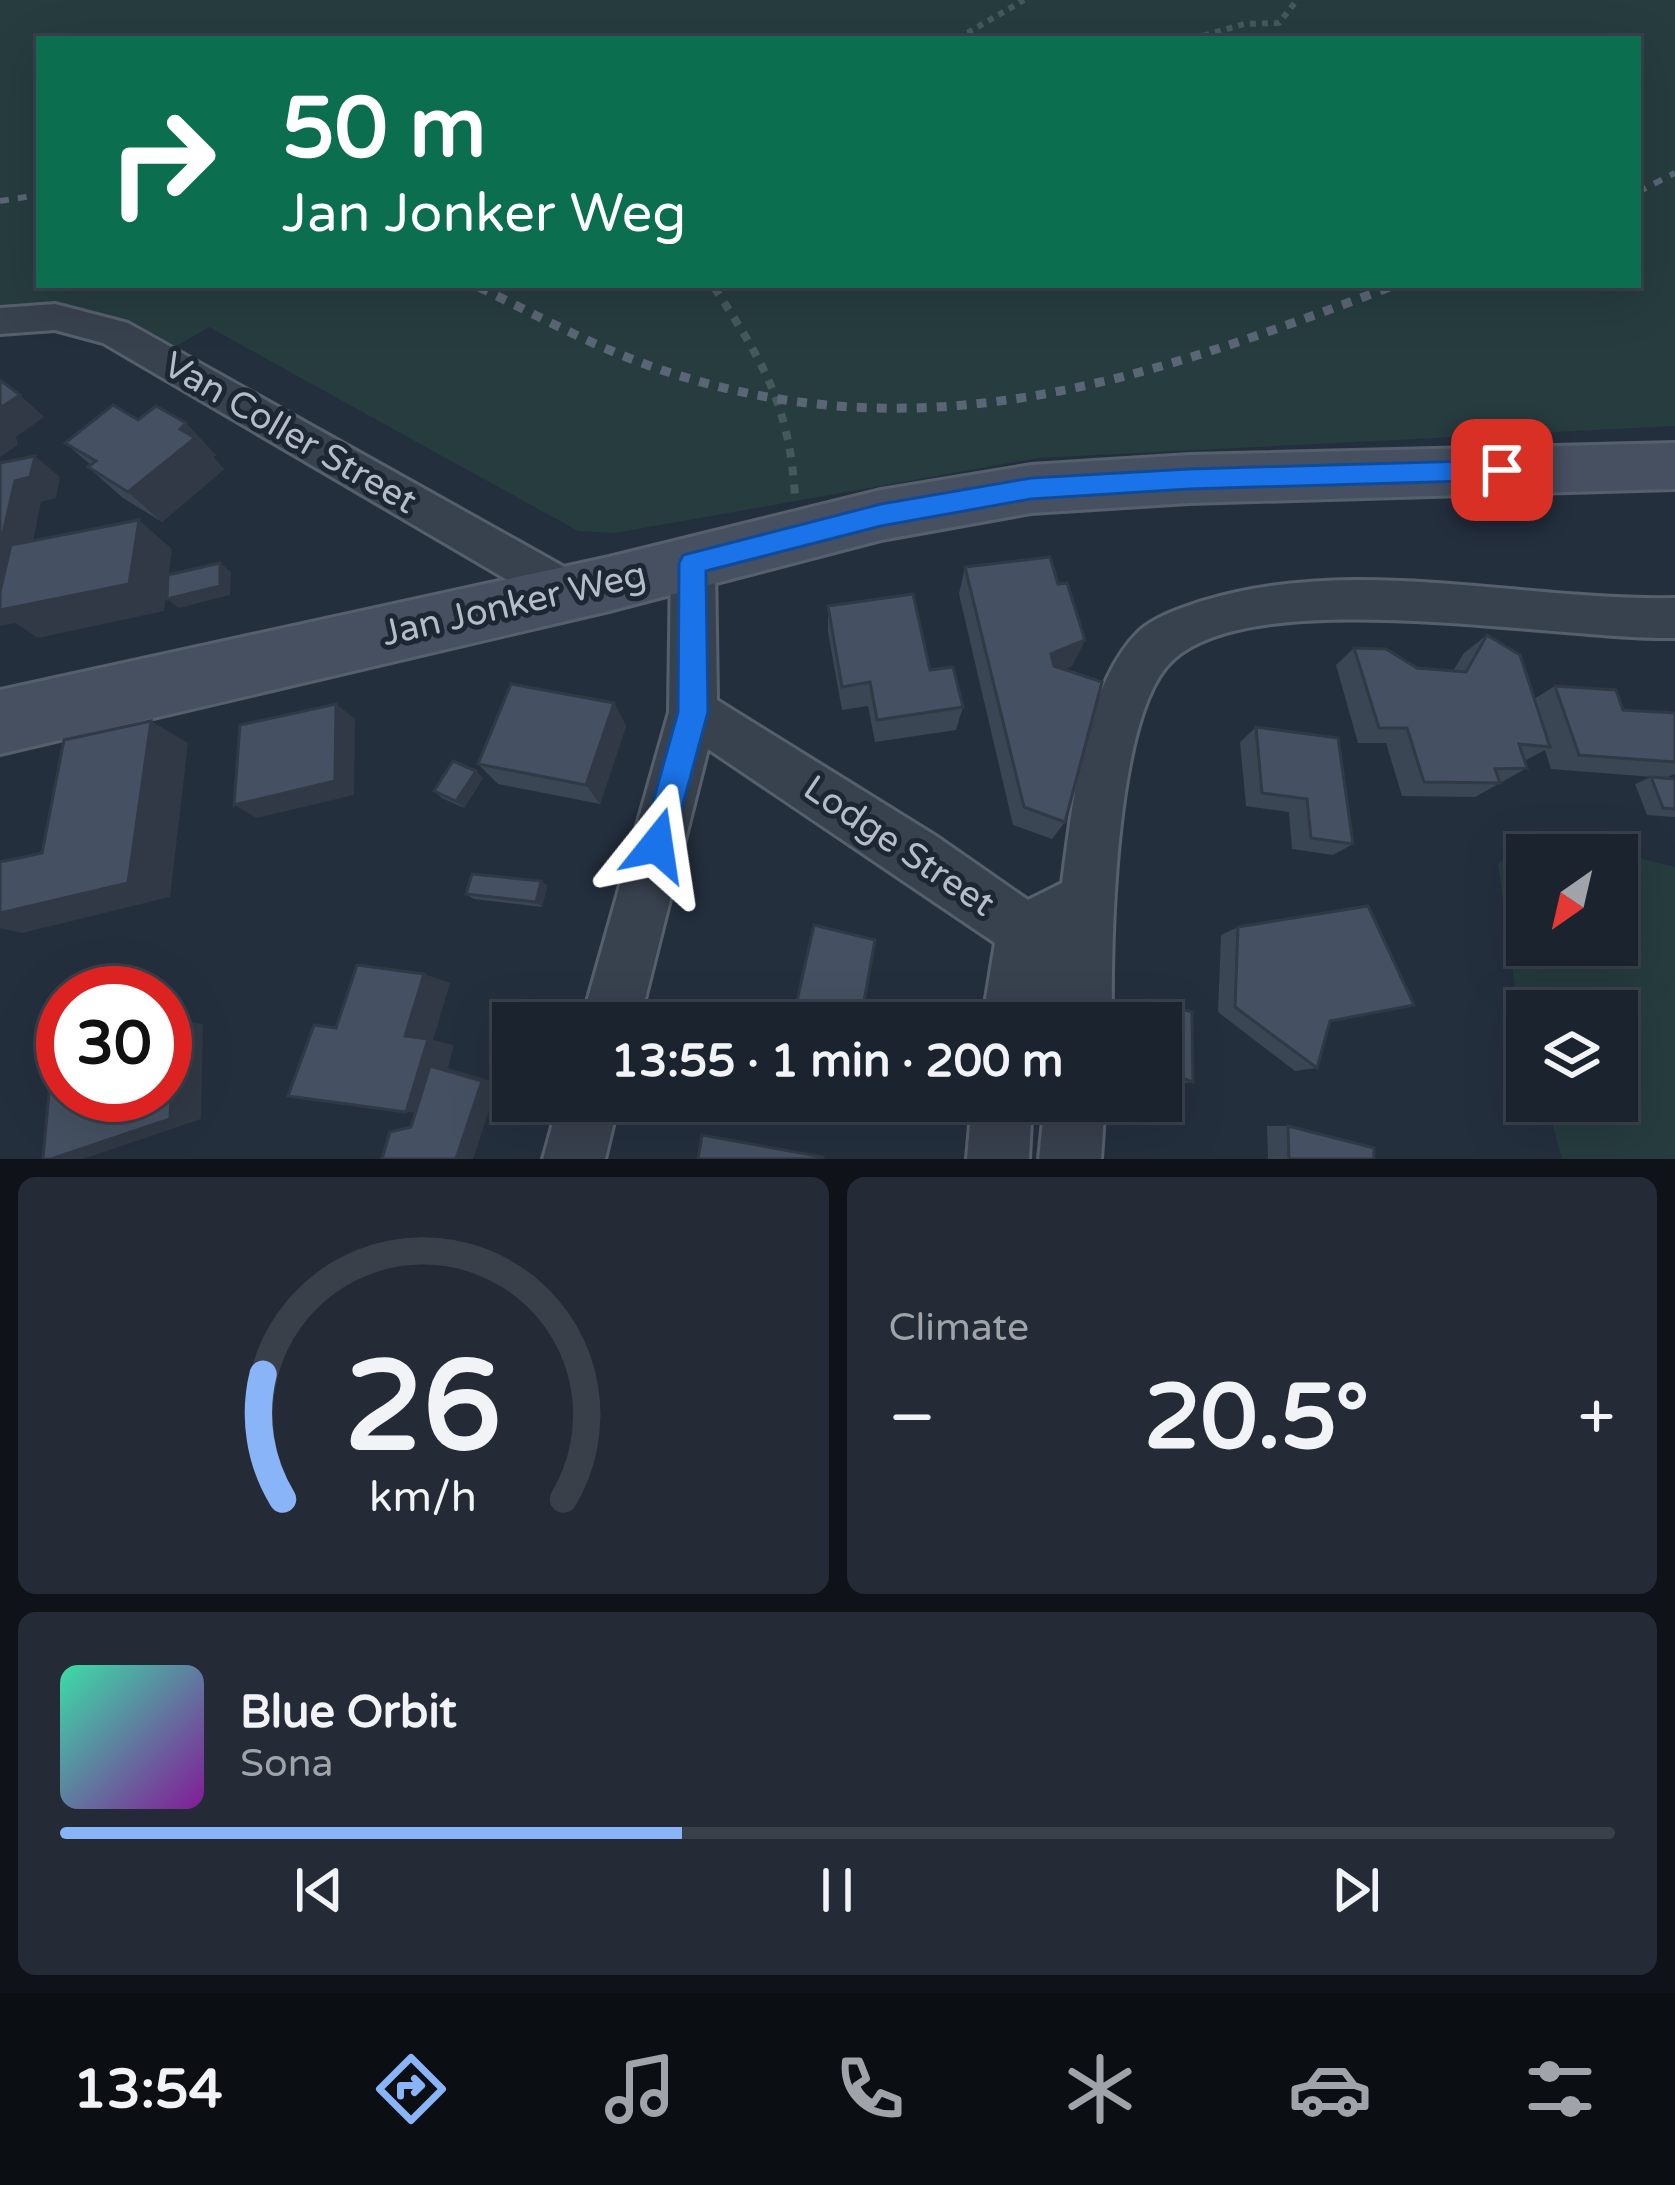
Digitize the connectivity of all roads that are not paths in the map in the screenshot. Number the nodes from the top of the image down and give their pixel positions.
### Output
1 (0, 321) edge
2 (1675, 466) edge
3 (693, 563) junction
4 (568, 592) junction
5 (1675, 618) edge
6 (693, 712) junction
7 (0, 722) edge
8 (1087, 900) junction
9 (1025, 931) junction
10 (616, 1002) edge
11 (1014, 1002) edge
12 (1075, 1002) edge
13 (1083, 1002) edge
14 (584, 1122) edge
15 (1001, 1122) edge
16 (1074, 1122) edge
17 (574, 1159) edge
18 (998, 1159) edge
19 (1070, 1159) edge

1 - 4 street, Van Coller Street
2 - 3 main road, Jan Jonker Weg
3 - 4 main road, Jan Jonker Weg
3 - 6 street
4 - 7 main road, Jan Jonker Weg
5 - 8 street
6 - 9 street, Lodge Street
6 - 10 street
8 - 9 street
8 - 13 street
9 - 11 street
9 - 12 street, Lodge Street
14 - 17 street
15 - 18 street
16 - 19 street

